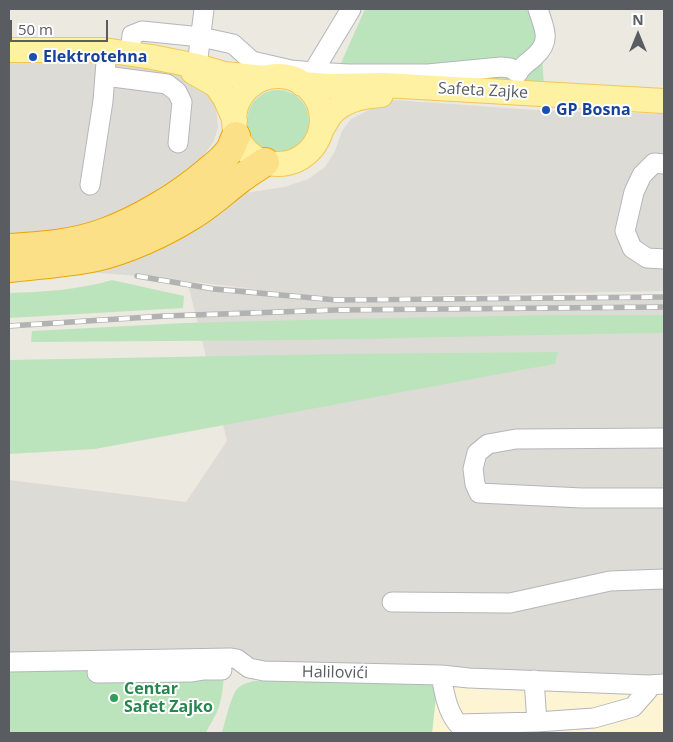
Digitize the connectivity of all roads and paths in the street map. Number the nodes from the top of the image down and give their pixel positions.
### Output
1 (204, 9) edge
2 (351, 9) edge
3 (538, 9) edge
4 (201, 36) junction
5 (9, 50) edge
6 (104, 50) junction
7 (130, 53) junction
8 (174, 62) junction
9 (197, 66) junction
10 (524, 71) junction
11 (296, 74) junction
12 (105, 76) junction
13 (664, 101) edge
14 (664, 109) edge
15 (235, 128) junction
16 (321, 130) junction
17 (178, 143) dead end
18 (265, 162) junction
19 (664, 164) edge
20 (90, 185) dead end
21 (9, 248) edge
22 (664, 259) edge
23 (9, 268) edge
24 (664, 438) edge
25 (664, 498) edge
26 (664, 579) edge
27 (392, 602) dead end
28 (9, 662) edge
29 (240, 666) junction
30 (9, 674) edge
31 (441, 675) junction
32 (534, 680) junction
33 (657, 684) edge
34 (537, 722) junction

1 - 4 street
2 - 11 street
3 - 10 street
4 - 7 street
4 - 9 street
4 - 11 street
5 - 6 main road, Safeta Zajke
6 - 7 main road, Safeta Zajke
6 - 12 street
7 - 8 main road, Safeta Zajke
8 - 9 main road, Safeta Zajke
8 - 15 main road, Safeta Zajke
9 - 11 main road, Safeta Zajke
10 - 11 street
10 - 11 main road, Safeta Zajke
10 - 13 main road, Safeta Zajke
11 - 15 main road
11 - 16 main road
12 - 17 street
12 - 20 street
14 - 16 main road, Safeta Zajke
15 - 18 main road, Safeta Zajke
15 - 21 highway
16 - 18 main road, Safeta Zajke
18 - 23 highway
19 - 22 street
24 - 25 street
26 - 27 street
28 - 29 street, Halilovići
29 - 30 street
29 - 31 street, Halilovići
31 - 32 street, Halilovići
31 - 34 street
32 - 33 street, Halilovići
32 - 34 street
33 - 34 street

